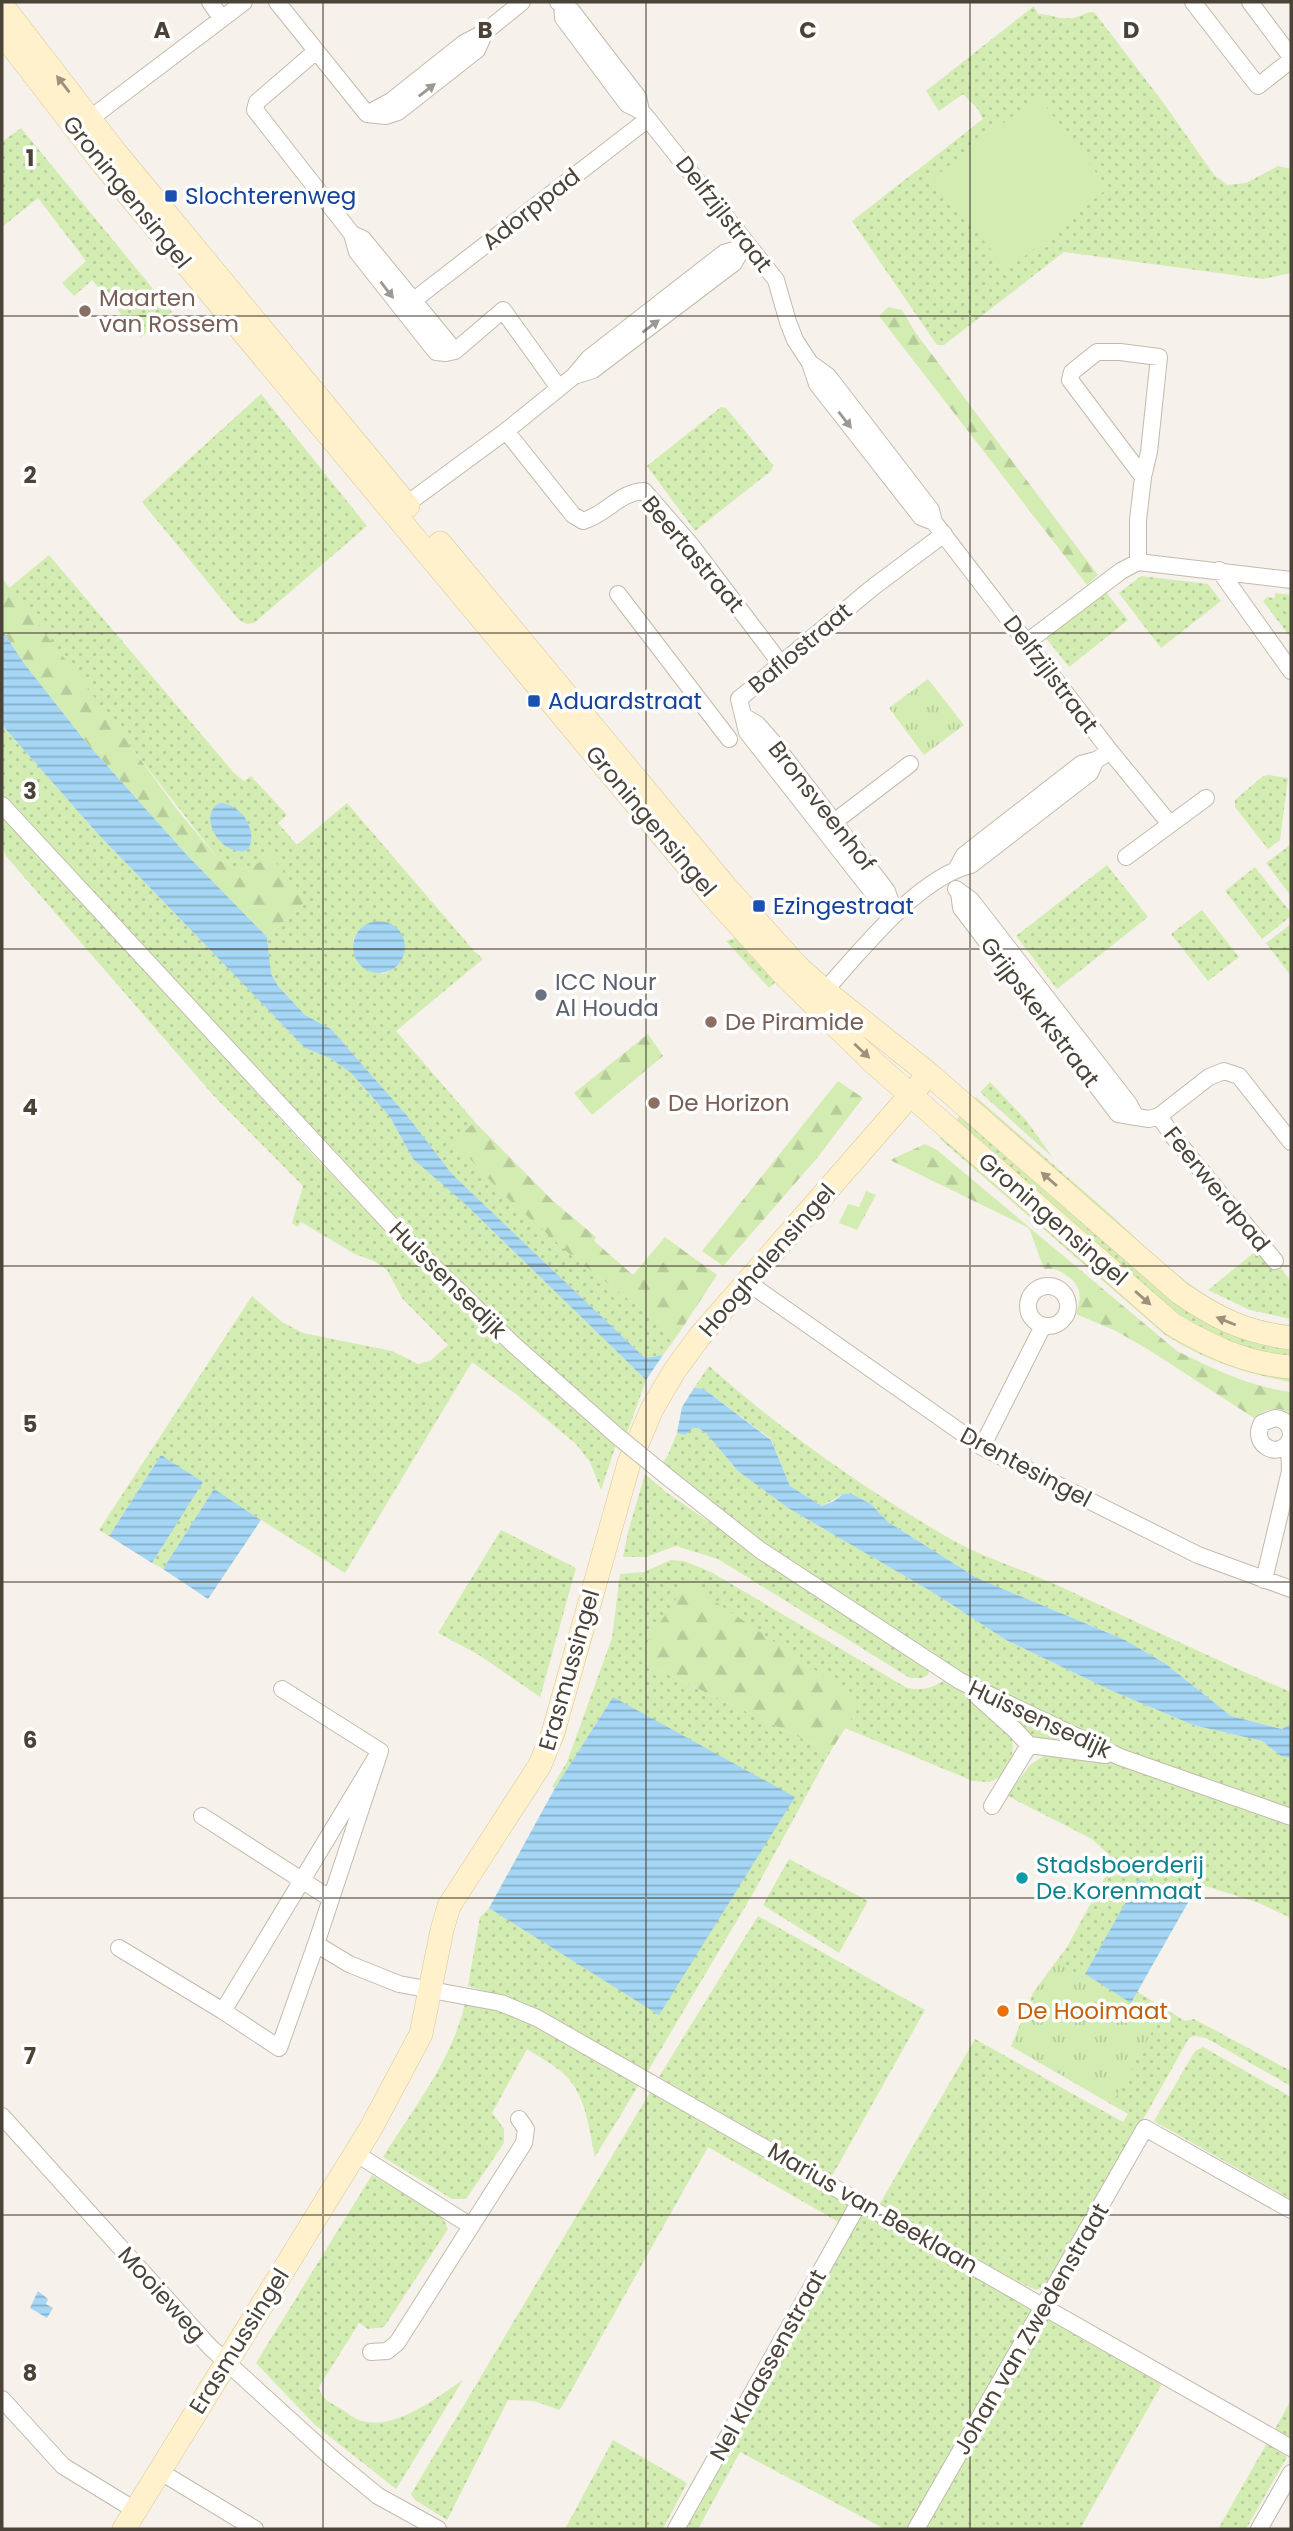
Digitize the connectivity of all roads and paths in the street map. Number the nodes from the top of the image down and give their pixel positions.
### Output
1 (209, 2) edge
2 (244, 2) edge
3 (277, 2) edge
4 (522, 2) edge
5 (1192, 2) edge
6 (1250, 2) edge
7 (560, 4) edge
8 (2, 5) edge
9 (222, 19) junction
10 (2, 33) edge
11 (315, 52) junction
12 (1291, 58) edge
13 (645, 115) junction
14 (82, 125) junction
15 (352, 234) junction
16 (744, 245) junction
17 (414, 300) junction
18 (456, 351) junction
19 (559, 388) junction
20 (506, 431) junction
21 (1143, 477) junction
22 (401, 509) junction
23 (939, 528) junction
24 (1138, 562) junction
25 (1219, 570) junction
26 (1291, 580) edge
27 (618, 594) dead end
28 (1027, 642) junction
29 (781, 664) junction
30 (1288, 666) edge
31 (743, 716) junction
32 (729, 739) dead end
33 (1103, 756) junction
34 (910, 764) dead end
35 (1206, 798) dead end
36 (2, 805) edge
37 (834, 822) junction
38 (1170, 824) junction
39 (1126, 857) dead end
40 (952, 872) junction
41 (895, 907) junction
42 (818, 998) junction
43 (929, 1074) junction
44 (912, 1094) junction
45 (1159, 1116) junction
46 (1291, 1142) edge
47 (1275, 1261) dead end
48 (747, 1282) junction
49 (1043, 1326) dead end
50 (1291, 1338) edge
51 (1291, 1367) edge
52 (1291, 1438) edge
53 (982, 1447) junction
54 (629, 1463) joint
55 (1265, 1580) junction
56 (1291, 1589) edge
57 (960, 1681) junction
58 (282, 1689) dead end
59 (1029, 1745) junction
60 (380, 1751) junction
61 (1120, 1757) junction
62 (992, 1805) dead end
63 (202, 1816) dead end
64 (1291, 1817) edge
65 (301, 1881) junction
66 (331, 1899) junction
67 (316, 1944) junction
68 (119, 1948) dead end
69 (438, 1991) junction
70 (223, 2011) junction
71 (2, 2116) edge
72 (519, 2119) dead end
73 (355, 2153) junction
74 (860, 2201) junction
75 (1291, 2210) edge
76 (471, 2226) junction
77 (1037, 2302) junction
78 (371, 2352) dead end
79 (226, 2362) junction
80 (2, 2399) edge
81 (1291, 2448) edge
82 (159, 2471) junction
83 (1291, 2473) edge
84 (130, 2520) edge
85 (255, 2529) edge
86 (438, 2529) edge
87 (676, 2529) edge
88 (916, 2529) edge
89 (1259, 2529) edge

1 - 9 street
2 - 9 street
3 - 11 street
4 - 11 street
5 - 12 street
6 - 12 street
7 - 13 street, Delfzijlstraat
14 -> 8 street, Groningensingel
9 - 14 street
10 - 14 street, Groningensingel
11 - 15 street
13 - 16 street, Delfzijlstraat
13 - 17 street, Adorppad
14 - 22 street, Groningensingel
15 - 17 street
15 -> 18 street
16 - 19 street
16 - 23 street, Delfzijlstraat
17 - 18 street
18 - 19 street
19 - 20 street
20 - 22 street
20 - 29 street, Beertastraat
21 - 21 street
21 - 24 street
22 - 42 street, Groningensingel
23 - 28 street, Delfzijlstraat
23 - 29 street, Baflostraat
24 - 25 street
24 - 28 street
25 - 26 street
25 - 30 street
27 - 32 street
28 - 33 street, Delfzijlstraat
29 - 31 street, Baflostraat
31 - 37 street, Bronsveenhof
31 - 41 street, Baflostraat
33 - 38 street, Delfzijlstraat
33 - 40 street
34 - 37 street
35 - 38 street
36 - 57 street, Huissensedijk, bridge
37 - 41 street, Bronsveenhof
38 - 39 street
40 - 41 street
40 - 45 street, Grijpskerkstraat
41 - 42 street
42 - 43 street, Groningensingel
42 -> 44 street, Groningensingel
43 - 44 street, Hooghalensingel
50 -> 43 street, Groningensingel
44 - 48 street, Hooghalensingel
44 -> 51 street, Groningensingel
45 - 46 street
45 - 47 street, Feerwerdpad
48 - 53 street, Drentesingel
48 - 54 street, Hooghalensingel
49 - 53 street
52 - 55 street
53 - 55 street, Drentesingel
54 - 69 street, Erasmussingel
55 - 56 street, Drentesingel
57 - 59 street, Huissensedijk
57 - 61 street, Huissensedijk
58 - 60 street
59 - 61 street, Huissensedijk
59 - 62 street
60 - 65 street
60 - 66 street
61 - 64 street, Huissensedijk
63 - 65 street
65 - 66 street
65 - 70 street
66 - 67 street
67 - 69 street, Marius van Beeklaan
67 - 70 street
68 - 70 street
69 - 73 street, Erasmussingel
69 - 74 street, Marius van Beeklaan
71 - 79 street, Mooieweg
72 - 76 street
73 - 76 street
73 - 79 street, Erasmussingel
74 - 77 street, Marius van Beeklaan
74 - 87 street, Nel Klaassenstraat
75 - 77 street, Johan van Zwedenstraat
76 - 78 street
77 - 81 street, Marius van Beeklaan
77 - 88 street, Johan van Zwedenstraat
79 - 82 street, Erasmussingel
79 - 86 street, Mooieweg
80 - 84 street
82 - 84 street, Erasmussingel
82 - 85 street
83 - 89 street

